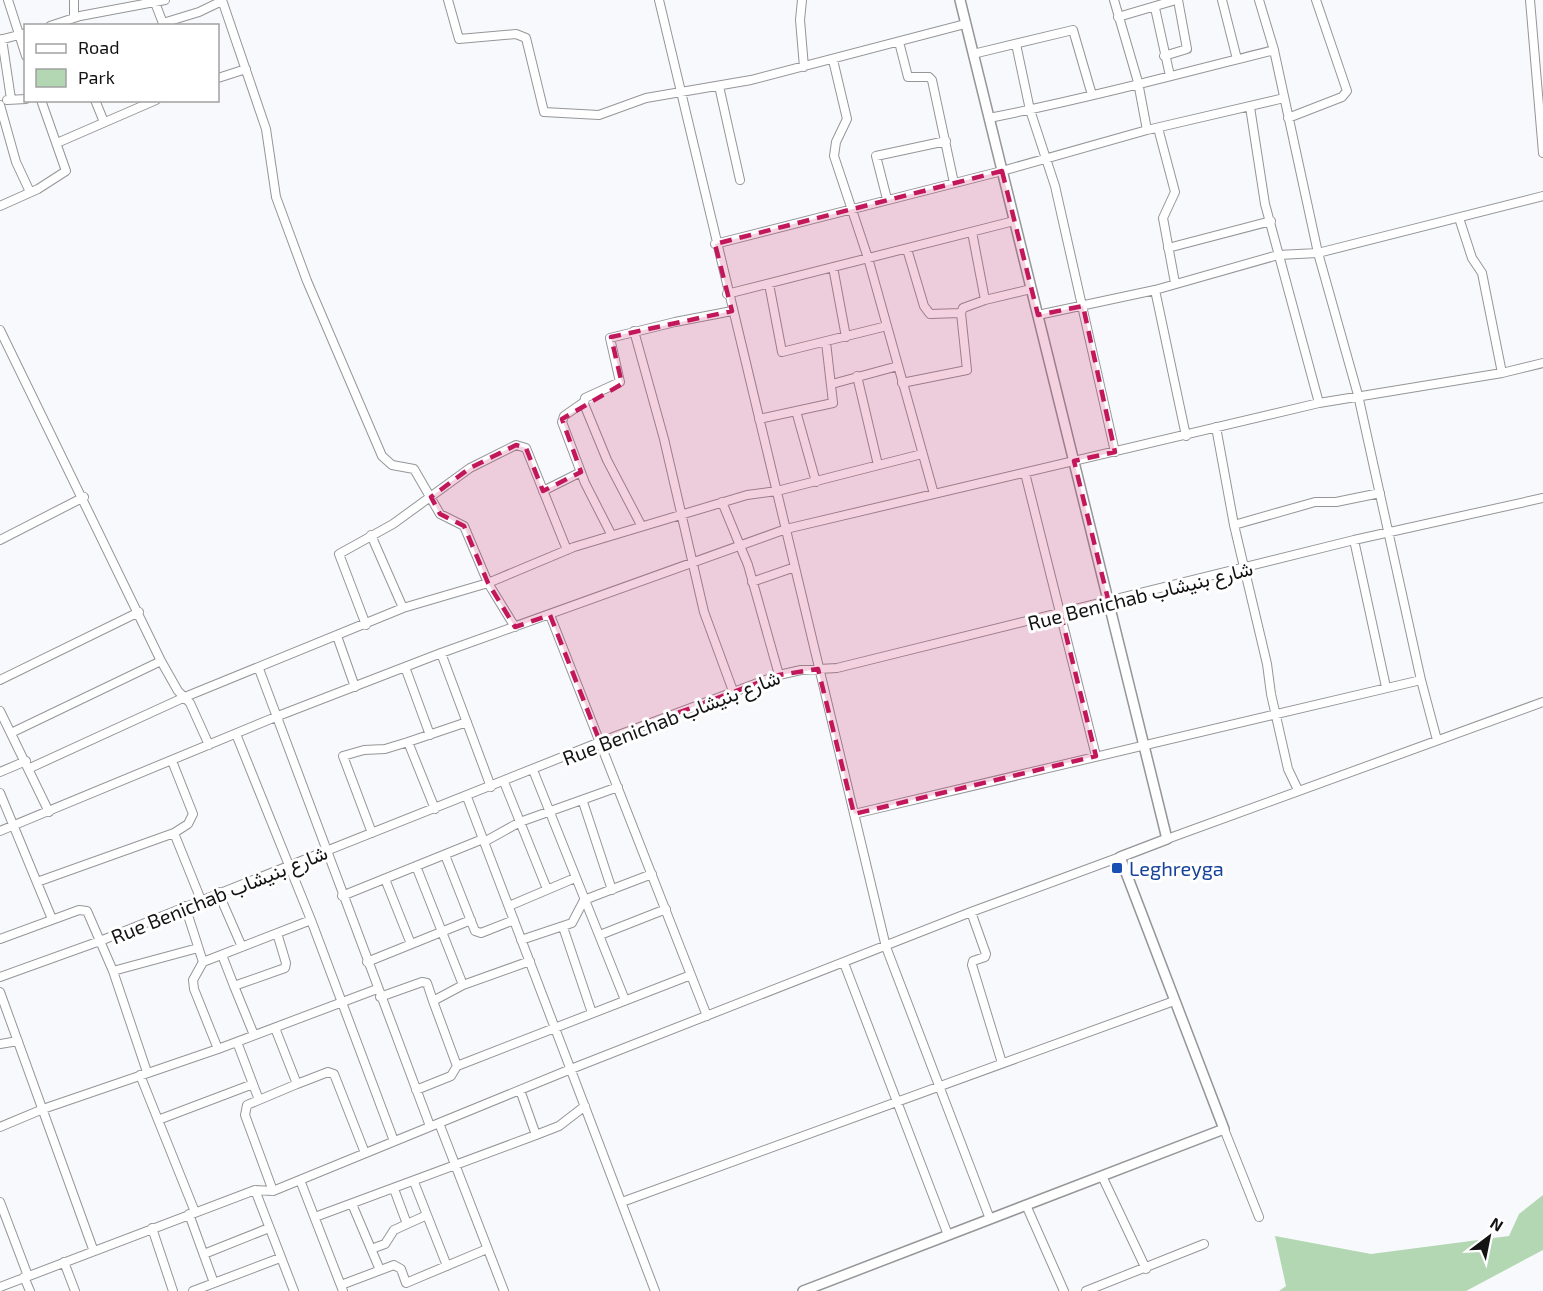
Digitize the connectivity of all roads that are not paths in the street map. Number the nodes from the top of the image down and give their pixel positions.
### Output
1 (8, 0) edge
2 (74, 0) edge
3 (165, 0) edge
4 (448, 0) edge
5 (659, 0) edge
6 (802, 0) edge
7 (960, 0) edge
8 (1114, 0) edge
9 (1177, 0) edge
10 (1222, 0) edge
11 (1258, 0) edge
12 (1316, 0) edge
13 (1530, 0) edge
14 (222, 1) edge
15 (155, 2) edge
16 (1155, 8) junction
17 (1118, 17) junction
18 (74, 18) junction
19 (64, 23) edge
20 (163, 24) edge
21 (966, 24) junction
22 (21, 34) edge
23 (1, 40) edge
24 (898, 42) junction
25 (1016, 44) junction
26 (1274, 50) junction
27 (973, 54) junction
28 (1164, 56) junction
29 (1237, 59) junction
30 (833, 60) junction
31 (804, 67) junction
32 (246, 69) junction
33 (1170, 76) junction
34 (219, 78) edge
35 (1137, 82) junction
36 (719, 86) junction
37 (682, 93) junction
38 (1092, 95) junction
39 (1284, 98) junction
40 (11, 99) junction
41 (24, 99) edge
42 (42, 102) edge
43 (96, 102) edge
44 (151, 102) edge
45 (0, 104) edge
46 (1250, 107) junction
47 (1030, 110) junction
48 (989, 118) junction
49 (1288, 118) junction
50 (104, 122) junction
51 (1158, 128) junction
52 (1147, 130) junction
53 (946, 141) junction
54 (57, 143) junction
55 (1543, 153) edge
56 (1045, 158) junction
57 (1002, 171) junction
58 (740, 180) dead end
59 (954, 183) junction
60 (30, 192) junction
61 (1543, 196) edge
62 (887, 199) junction
63 (0, 206) edge
64 (849, 208) junction
65 (1459, 218) junction
66 (1014, 221) junction
67 (1271, 221) junction
68 (972, 232) junction
69 (715, 244) junction
70 (1168, 248) junction
71 (906, 249) junction
72 (1318, 253) junction
73 (1278, 255) junction
74 (868, 258) junction
75 (833, 267) junction
76 (1175, 283) junction
77 (770, 284) junction
78 (1031, 289) junction
79 (1155, 290) junction
80 (727, 294) junction
81 (985, 300) junction
82 (1083, 306) junction
83 (732, 311) junction
84 (961, 313) junction
85 (1038, 315) junction
86 (887, 326) junction
87 (0, 330) edge
88 (634, 331) junction
89 (846, 337) junction
90 (826, 342) junction
91 (1543, 363) edge
92 (898, 366) junction
93 (1502, 373) junction
94 (857, 376) junction
95 (902, 383) junction
96 (832, 384) junction
97 (1358, 395) junction
98 (584, 402) junction
99 (1319, 403) junction
100 (796, 411) junction
101 (759, 419) junction
102 (1216, 427) junction
103 (1186, 436) junction
104 (1115, 452) junction
105 (922, 454) junction
106 (1074, 461) junction
107 (878, 465) junction
108 (581, 472) junction
109 (1025, 472) junction
110 (816, 482) junction
111 (543, 491) junction
112 (777, 491) junction
113 (1380, 493) junction
114 (934, 494) junction
115 (84, 497) junction
116 (430, 497) junction
117 (1543, 498) edge
118 (722, 502) junction
119 (682, 513) junction
120 (641, 525) junction
121 (1234, 525) junction
122 (786, 529) junction
123 (1389, 533) junction
124 (611, 534) junction
125 (371, 535) junction
126 (0, 540) edge
127 (1354, 540) junction
128 (740, 547) junction
129 (567, 550) junction
130 (693, 564) junction
131 (795, 567) junction
132 (1244, 568) junction
133 (752, 582) junction
134 (488, 583) junction
135 (1109, 603) junction
136 (403, 608) junction
137 (139, 612) junction
138 (550, 615) junction
139 (1060, 615) junction
140 (366, 625) junction
141 (515, 627) junction
142 (337, 636) junction
143 (441, 653) junction
144 (161, 661) junction
145 (405, 667) junction
146 (259, 669) junction
147 (818, 669) junction
148 (779, 675) junction
149 (0, 680) edge
150 (1421, 680) junction
151 (355, 687) junction
152 (1386, 687) junction
153 (733, 691) junction
154 (185, 697) junction
155 (1543, 702) edge
156 (0, 711) edge
157 (1277, 714) junction
158 (278, 716) junction
159 (466, 722) junction
160 (11, 733) junction
161 (236, 734) junction
162 (430, 735) junction
163 (1437, 740) junction
164 (408, 742) junction
165 (600, 742) junction
166 (209, 745) junction
167 (1144, 745) junction
168 (1096, 756) junction
169 (172, 761) junction
170 (28, 765) junction
171 (533, 770) junction
172 (0, 772) edge
173 (504, 782) junction
174 (618, 787) junction
175 (491, 788) junction
176 (1298, 790) junction
177 (0, 793) edge
178 (467, 797) junction
179 (583, 802) junction
180 (435, 809) junction
181 (49, 812) junction
182 (550, 812) junction
183 (854, 814) junction
184 (520, 822) junction
185 (14, 826) junction
186 (0, 831) edge
187 (174, 833) junction
188 (372, 833) junction
189 (1167, 839) junction
190 (484, 841) junction
191 (325, 851) junction
192 (445, 855) junction
193 (1120, 857) junction
194 (288, 865) junction
195 (416, 867) junction
196 (652, 874) junction
197 (575, 878) junction
198 (385, 879) junction
199 (37, 882) junction
200 (547, 890) junction
201 (612, 890) junction
202 (218, 892) junction
203 (342, 896) junction
204 (201, 900) junction
205 (584, 900) junction
206 (184, 906) junction
207 (509, 906) junction
208 (666, 909) junction
209 (971, 912) junction
210 (52, 919) junction
211 (311, 920) junction
212 (471, 920) junction
213 (514, 920) junction
214 (563, 927) junction
215 (441, 932) junction
216 (276, 933) junction
217 (600, 935) junction
218 (0, 939) edge
219 (521, 940) junction
220 (100, 941) junction
221 (411, 945) junction
222 (242, 947) junction
223 (886, 947) junction
224 (198, 948) junction
225 (222, 955) junction
226 (530, 961) junction
227 (203, 962) junction
228 (367, 962) junction
229 (844, 963) junction
230 (113, 971) junction
231 (691, 975) junction
232 (0, 978) edge
233 (463, 985) junction
234 (234, 986) junction
235 (377, 988) junction
236 (0, 992) edge
237 (381, 997) junction
238 (625, 1000) junction
239 (1174, 1000) junction
240 (433, 1001) junction
241 (341, 1002) junction
242 (592, 1012) junction
243 (707, 1016) junction
244 (555, 1027) junction
245 (275, 1028) junction
246 (254, 1035) junction
247 (18, 1041) junction
248 (237, 1042) junction
249 (0, 1044) edge
250 (218, 1049) junction
251 (1002, 1063) junction
252 (457, 1066) junction
253 (571, 1069) junction
254 (144, 1073) junction
255 (253, 1084) junction
256 (297, 1084) junction
257 (940, 1087) junction
258 (416, 1090) junction
259 (519, 1090) junction
260 (259, 1100) junction
261 (896, 1102) junction
262 (585, 1106) junction
263 (43, 1109) junction
264 (158, 1120) junction
265 (439, 1123) junction
266 (430, 1126) junction
267 (0, 1127) edge
268 (1224, 1129) junction
269 (536, 1135) junction
270 (394, 1141) junction
271 (365, 1153) junction
272 (455, 1166) junction
273 (1102, 1176) junction
274 (300, 1180) junction
275 (414, 1182) junction
276 (394, 1189) junction
277 (255, 1190) junction
278 (273, 1191) junction
279 (0, 1202) edge
280 (622, 1202) junction
281 (352, 1204) junction
282 (1026, 1205) junction
283 (192, 1213) junction
284 (427, 1215) junction
285 (315, 1217) junction
286 (1259, 1217) dead end
287 (990, 1219) junction
288 (407, 1224) junction
289 (152, 1228) junction
290 (269, 1228) junction
291 (948, 1235) junction
292 (1204, 1244) dead end
293 (487, 1248) junction
294 (93, 1249) junction
295 (371, 1250) junction
296 (204, 1254) junction
297 (280, 1258) junction
298 (64, 1262) junction
299 (447, 1266) junction
300 (1146, 1269) junction
301 (380, 1270) junction
302 (26, 1277) junction
303 (214, 1282) junction
304 (0, 1287) edge
305 (408, 1287) edge
306 (342, 1288) edge
307 (291, 1290) edge
308 (500, 1290) edge
309 (30, 1291) edge
310 (75, 1291) edge
311 (173, 1291) edge
312 (193, 1291) edge
313 (655, 1291) edge
314 (803, 1291) edge
315 (1064, 1291) edge
316 (1086, 1291) edge

1 - 22 street
2 - 18 street
3 - 15 street
4 - 37 street
5 - 37 street
6 - 31 street
7 - 21 street
8 - 17 street
9 - 16 street
9 - 28 street
10 - 29 street
11 - 26 street
12 - 49 street
13 - 55 street
14 - 20 street
14 - 32 street
15 - 18 street
15 - 20 street
16 - 17 street
16 - 28 street
17 - 35 street
18 - 19 street
21 - 24 street
21 - 27 street
22 - 23 street
23 - 40 street
24 - 30 street
24 - 53 street
25 - 27 street
25 - 38 street
25 - 47 street
26 - 29 street
26 - 39 street
27 - 48 street
28 - 33 street
29 - 33 street
30 - 31 street
30 - 64 street
31 - 36 street
32 - 34 street
32 - 116 street
33 - 35 street
35 - 38 street
35 - 52 street
36 - 37 street
36 - 58 street
37 - 69 street
38 - 47 street
39 - 46 street
39 - 49 street
40 - 41 street
40 - 45 street
42 - 54 street
43 - 50 street
44 - 50 street
45 - 60 street
46 - 51 street
46 - 67 street
47 - 48 street
47 - 56 street
48 - 57 street
49 - 72 street
50 - 54 street
51 - 52 street
51 - 70 street
52 - 56 street
53 - 59 street
53 - 62 street
54 - 60 street
56 - 57 street
56 - 82 street
57 - 59 street
57 - 66 street
59 - 62 street
60 - 63 street
61 - 65 street
62 - 64 street
64 - 69 street
64 - 74 street
65 - 72 street
65 - 93 street
66 - 68 street
66 - 78 street
67 - 70 street
67 - 73 street
68 - 71 street
68 - 81 street
69 - 80 street
70 - 76 street
71 - 74 street
71 - 84 street
72 - 73 street
72 - 97 street
73 - 76 street
73 - 99 street
74 - 75 street
74 - 86 street
75 - 77 street
75 - 89 street
76 - 79 street
77 - 80 street
77 - 90 street
78 - 81 street
78 - 85 street
79 - 82 street
79 - 103 street
80 - 83 street
81 - 84 street
82 - 85 street
82 - 104 street
83 - 88 street
83 - 101 street
84 - 95 street
85 - 106 street
86 - 89 street
86 - 92 street
87 - 115 street
88 - 98 street
88 - 119 street
89 - 90 street
90 - 96 street
91 - 93 street
92 - 94 street
92 - 95 street
93 - 97 street
94 - 96 street
94 - 107 street
95 - 105 street
96 - 100 street
97 - 99 street
97 - 113 street
98 - 108 street
98 - 120 street
99 - 102 street
100 - 101 street
100 - 110 street
101 - 112 street
102 - 103 street
102 - 121 street
103 - 104 street
104 - 106 street
105 - 107 street
105 - 114 street
106 - 109 street
106 - 135 street
107 - 110 street
108 - 111 street
108 - 124 street
109 - 114 street
109 - 139 street
110 - 112 street
111 - 116 street
111 - 129 street
112 - 118 street
112 - 122 street
113 - 121 street
113 - 123 street
114 - 122 street
115 - 126 street
115 - 137 street
116 - 125 street
116 - 134 street
117 - 123 street, Rue Benichab شارع بنيشاب
118 - 119 street
118 - 128 street
119 - 120 street
119 - 130 street
120 - 124 street
121 - 132 street
122 - 128 street
122 - 131 street
123 - 127 street, Rue Benichab شارع بنيشاب
123 - 150 street
124 - 129 street
125 - 136 street
125 - 140 street
127 - 132 street, Rue Benichab شارع بنيشاب
127 - 152 street
128 - 130 street
128 - 133 street
129 - 134 street
130 - 138 street
130 - 153 street
131 - 133 street
131 - 147 street
132 - 135 street, Rue Benichab شارع بنيشاب
132 - 157 street
133 - 148 street
134 - 136 street
134 - 141 street
135 - 139 street, Rue Benichab شارع بنيشاب
135 - 167 street
136 - 140 street
137 - 144 street
137 - 149 street
138 - 141 street
138 - 165 street
139 - 147 street, Rue Benichab شارع بنيشاب
139 - 168 street
140 - 142 street
141 - 143 street
142 - 146 street
142 - 151 street
143 - 145 street
143 - 159 street
144 - 154 street
144 - 160 street
145 - 151 street
145 - 162 street
146 - 154 street
146 - 158 street
147 - 148 street, Rue Benichab شارع بنيشاب
147 - 183 street
148 - 153 street, Rue Benichab شارع بنيشاب
150 - 152 street
150 - 163 street
151 - 158 street
152 - 157 street
153 - 165 street, Rue Benichab شارع بنيشاب
154 - 166 street
154 - 170 street
155 - 163 street
156 - 160 street
157 - 167 street
157 - 176 street
158 - 161 street
158 - 191 street
159 - 162 street
159 - 175 street
160 - 170 street
161 - 166 street
161 - 194 street
162 - 164 street
163 - 176 street
164 - 180 street
164 - 188 street
165 - 171 street, Rue Benichab شارع بنيشاب
165 - 174 street
166 - 169 street
167 - 168 street
167 - 189 street
168 - 183 street
169 - 181 street
169 - 187 street
170 - 172 street
170 - 181 street
171 - 173 street, Rue Benichab شارع بنيشاب
171 - 182 street
173 - 175 street, Rue Benichab شارع بنيشاب
173 - 184 street
174 - 179 street
174 - 196 street
175 - 178 street, Rue Benichab شارع بنيشاب
176 - 189 street
177 - 185 street
178 - 180 street, Rue Benichab شارع بنيشاب
178 - 190 street
179 - 182 street
179 - 201 street
180 - 188 street, Rue Benichab شارع بنيشاب
181 - 185 street
182 - 184 street
182 - 197 street
183 - 223 street
184 - 190 street
184 - 200 street
185 - 186 street
185 - 199 street
187 - 199 street
187 - 204 street
188 - 191 street, Rue Benichab شارع بنيشاب
189 - 193 street
190 - 192 street
190 - 207 street
191 - 194 street, Rue Benichab شارع بنيشاب
191 - 203 street
192 - 195 street
192 - 212 street
193 - 209 street
193 - 239 street
194 - 202 street, Rue Benichab شارع بنيشاب
194 - 211 street
195 - 198 street
195 - 215 street
196 - 201 street
196 - 208 street
197 - 200 street
197 - 205 street
198 - 203 street
198 - 221 street
199 - 210 street
200 - 207 street
201 - 205 street
202 - 204 street, Rue Benichab شارع بنيشاب
202 - 222 street
203 - 228 street
204 - 206 street, Rue Benichab شارع بنيشاب
205 - 214 street
205 - 217 street
206 - 220 street, Rue Benichab شارع بنيشاب
206 - 224 street
207 - 213 street
208 - 217 street
208 - 231 street
209 - 223 street
209 - 251 street
210 - 218 street
210 - 220 street
211 - 216 street
211 - 241 street
212 - 213 street
212 - 215 street
213 - 219 street
214 - 219 street
214 - 242 street
215 - 221 street
215 - 233 street
216 - 222 street
216 - 234 street
217 - 238 street
219 - 226 street
220 - 230 street
220 - 232 street, Rue Benichab شارع بنيشاب
221 - 228 street
222 - 225 street
223 - 229 street
223 - 257 street
224 - 227 street
224 - 230 street
225 - 227 street
225 - 234 street
226 - 233 street
226 - 244 street
227 - 250 street
228 - 235 street
229 - 243 street
229 - 261 street
230 - 254 street
231 - 238 street
231 - 243 street
233 - 240 street
234 - 246 street
235 - 237 street
235 - 241 street
236 - 247 street
237 - 240 street
237 - 258 street
238 - 242 street
239 - 251 street
239 - 268 street
240 - 252 street
241 - 245 street
241 - 270 street
242 - 244 street
243 - 253 street
244 - 252 street
244 - 253 street
245 - 246 street
245 - 256 street
246 - 248 street
247 - 249 street
247 - 263 street
248 - 250 street
248 - 255 street
250 - 254 street
251 - 257 street
252 - 258 street
253 - 259 street
253 - 262 street
254 - 263 street
254 - 264 street
255 - 260 street
255 - 264 street
256 - 260 street
256 - 271 street
257 - 261 street
257 - 287 street
258 - 266 street
259 - 265 street
259 - 269 street
260 - 278 street
261 - 280 street
261 - 291 street
262 - 269 street
262 - 280 street
263 - 267 street
263 - 294 street
264 - 283 street
265 - 266 street
265 - 272 street
266 - 270 street
268 - 273 street
268 - 286 street
269 - 272 street
270 - 271 street
271 - 274 street
272 - 275 street
272 - 293 street
273 - 282 street
273 - 300 street
274 - 278 street
274 - 285 street
275 - 276 street
275 - 284 street
276 - 281 street
276 - 288 street
277 - 278 street
277 - 283 street
277 - 290 street
279 - 302 street
280 - 313 street
281 - 285 street
281 - 295 street
282 - 287 street
282 - 315 street
283 - 289 street
283 - 296 street
284 - 288 street
284 - 299 street
285 - 306 street
287 - 291 street
288 - 295 street
289 - 294 street
289 - 311 street
290 - 296 street
290 - 297 street
291 - 314 street
292 - 300 street
293 - 299 street
293 - 308 street
294 - 298 street
295 - 301 street
296 - 303 street
297 - 303 street
297 - 307 street
298 - 302 street
298 - 310 street
299 - 305 street
300 - 316 street
301 - 305 street
301 - 306 street
302 - 304 street
302 - 309 street
303 - 312 street

